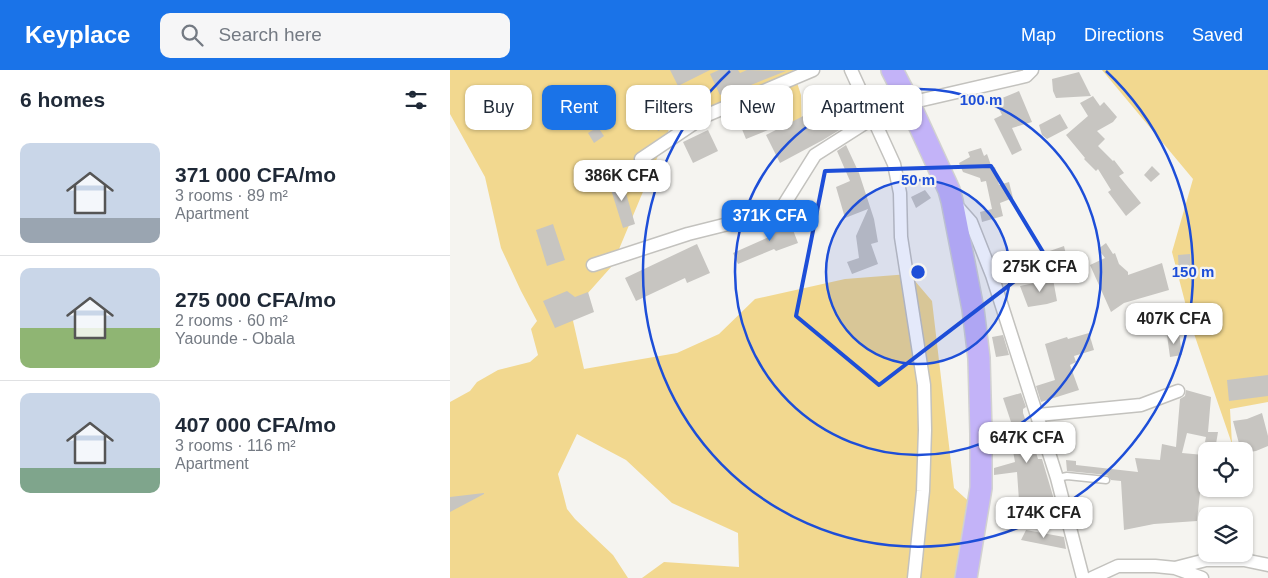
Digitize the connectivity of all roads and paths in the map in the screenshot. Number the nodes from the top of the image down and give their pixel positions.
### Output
1 (813, 70) edge
2 (851, 70) edge
3 (892, 70) edge
4 (1032, 70) edge
5 (858, 85) edge
6 (900, 85) edge
7 (922, 97) edge
8 (855, 130) edge
9 (879, 130) edge
10 (921, 130) edge
11 (641, 159) dead end
12 (952, 201) junction
13 (592, 265) dead end
14 (1178, 392) dead end
15 (1038, 415) junction
16 (1057, 478) junction
17 (1106, 480) dead end
18 (1268, 564) edge
19 (1175, 568) junction
20 (914, 578) edge
21 (966, 578) edge
22 (1083, 578) edge
23 (1092, 578) edge
24 (1202, 578) edge

1 - 11 street
2 - 5 street
3 - 6 highway
4 - 7 street
8 - 13 street
9 - 20 street
10 - 12 highway
12 - 15 street
12 - 21 highway
14 - 15 street
15 - 16 street
16 - 17 lane
16 - 22 street
18 - 19 street
19 - 23 street
19 - 24 street

